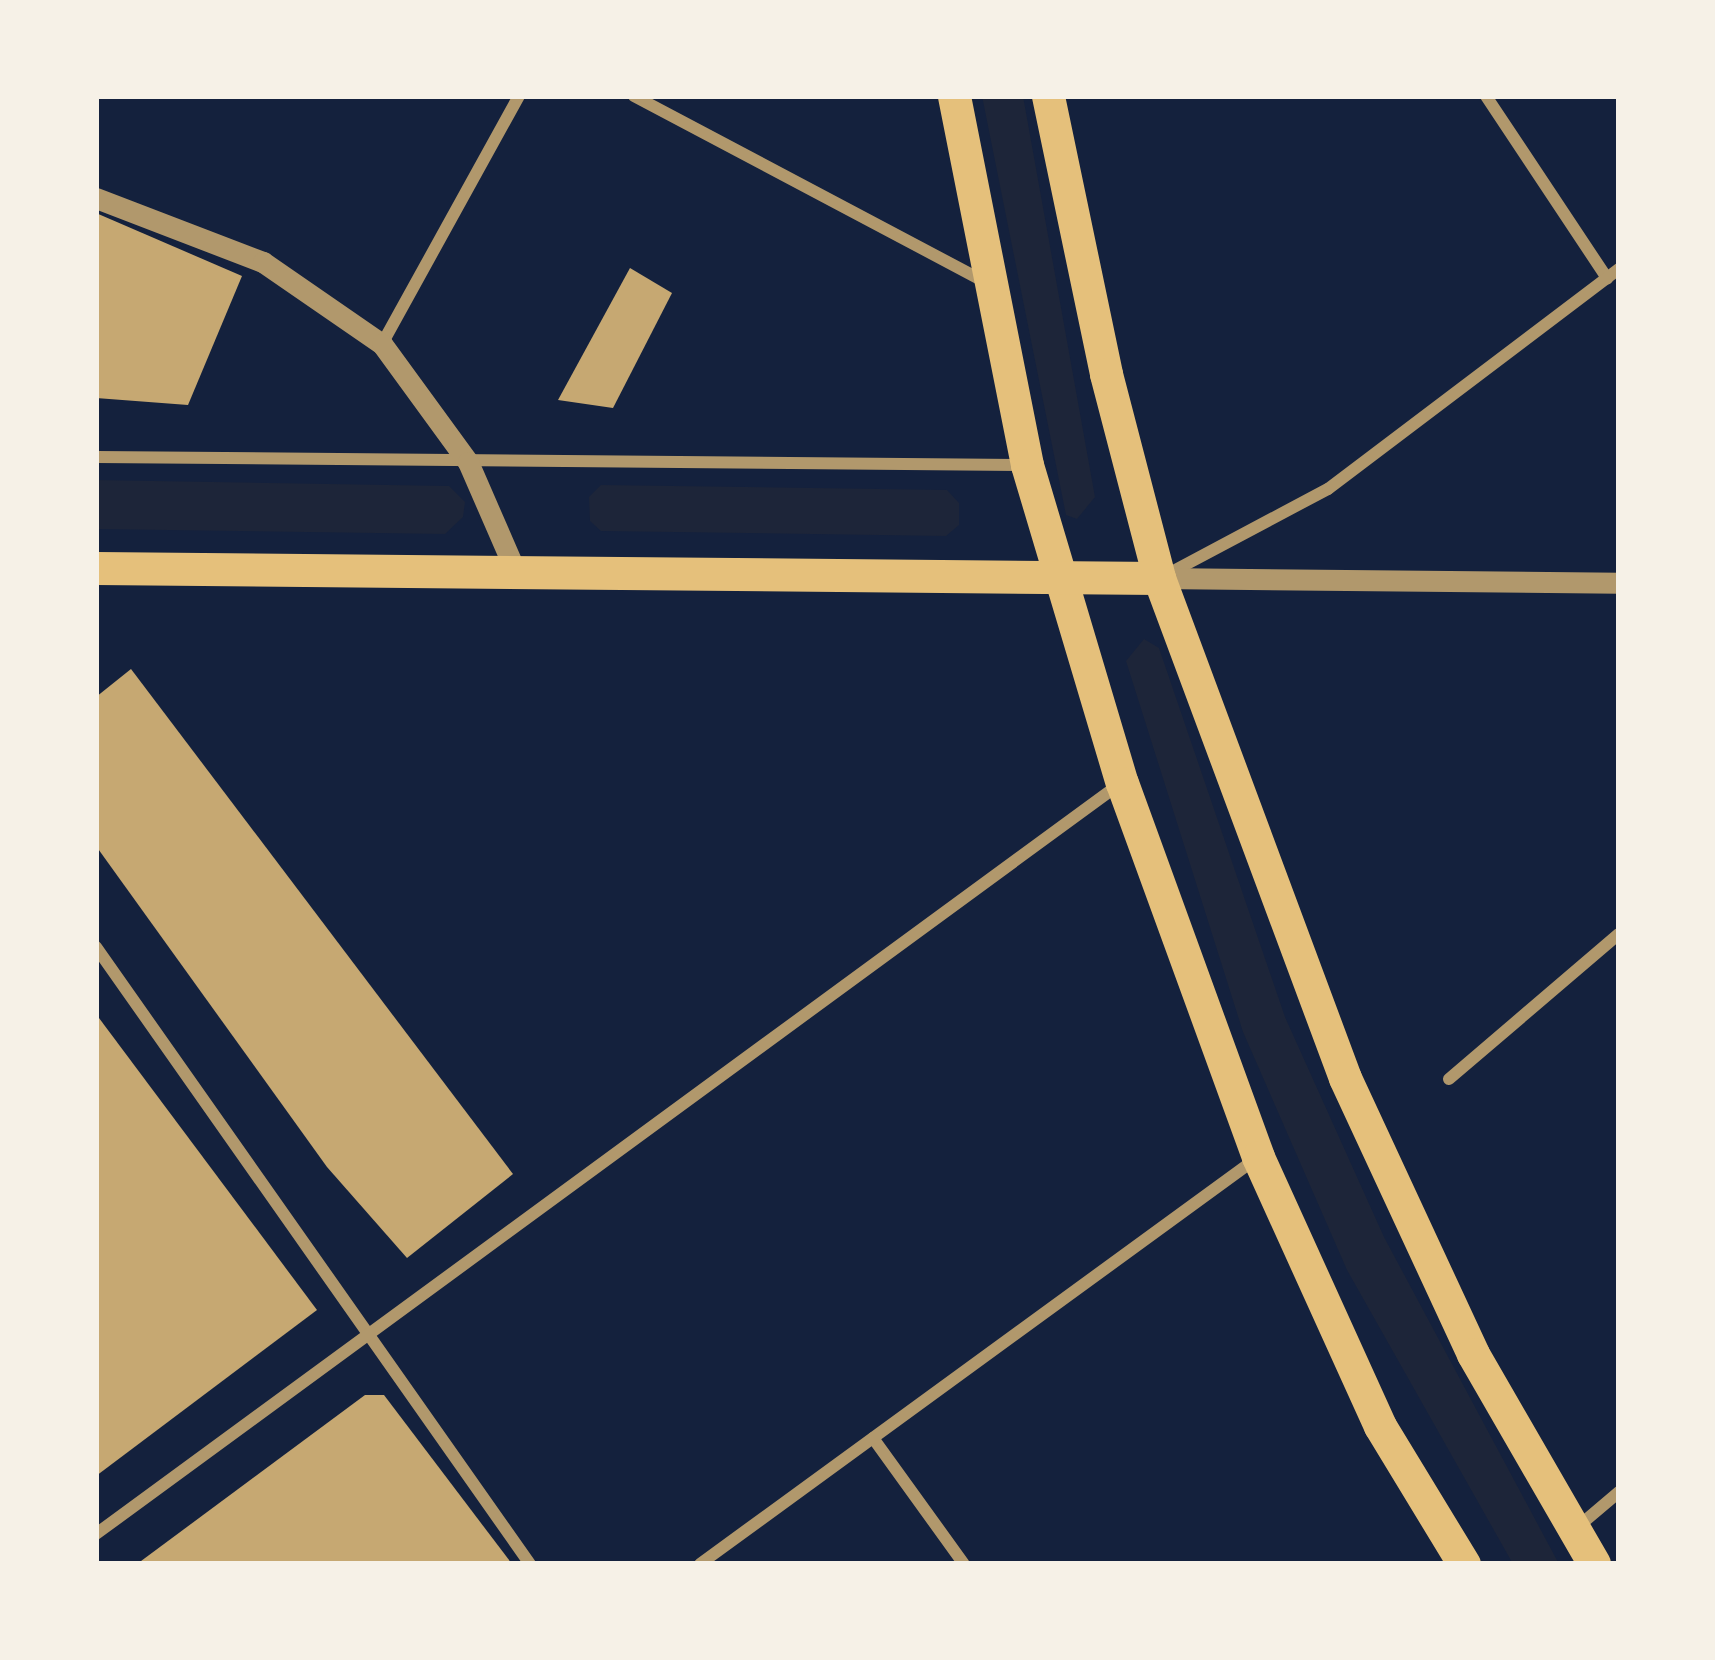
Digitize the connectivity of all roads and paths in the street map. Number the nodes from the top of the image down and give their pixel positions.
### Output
1 (520, 96) edge
2 (634, 96) edge
3 (954, 96) edge
4 (1048, 96) edge
5 (1486, 96) edge
6 (96, 198) edge
7 (1613, 273) edge
8 (988, 284) junction
9 (382, 344) junction
10 (96, 457) edge
11 (468, 462) junction
12 (1027, 465) junction
13 (96, 568) edge
14 (1058, 575) junction
15 (518, 578) junction
16 (1160, 578) junction
17 (1619, 583) edge
18 (1122, 783) junction
19 (1619, 934) edge
20 (96, 947) edge
21 (1449, 1079) dead end
22 (1258, 1157) junction
23 (376, 1336) junction
24 (873, 1438) junction
25 (1619, 1492) edge
26 (1572, 1532) junction
27 (96, 1534) edge
28 (530, 1564) edge
29 (700, 1564) edge
30 (964, 1564) edge
31 (1464, 1564) edge
32 (1594, 1564) edge

1 - 9 street
2 - 8 street
3 - 8 highway
4 - 16 highway
5 - 7 street
6 - 9 street
7 - 16 street
8 - 12 highway
9 - 11 street
10 - 11 street
11 - 12 street
11 - 15 street
12 - 14 highway
13 - 15 highway
14 - 15 highway
14 - 16 highway
14 - 18 highway
16 - 17 street
16 - 26 highway
18 - 22 highway
18 - 23 street
19 - 21 street
20 - 23 street
22 - 24 street
22 - 31 highway
23 - 27 street
23 - 28 street
24 - 29 street
24 - 30 street
25 - 26 street
26 - 32 highway

